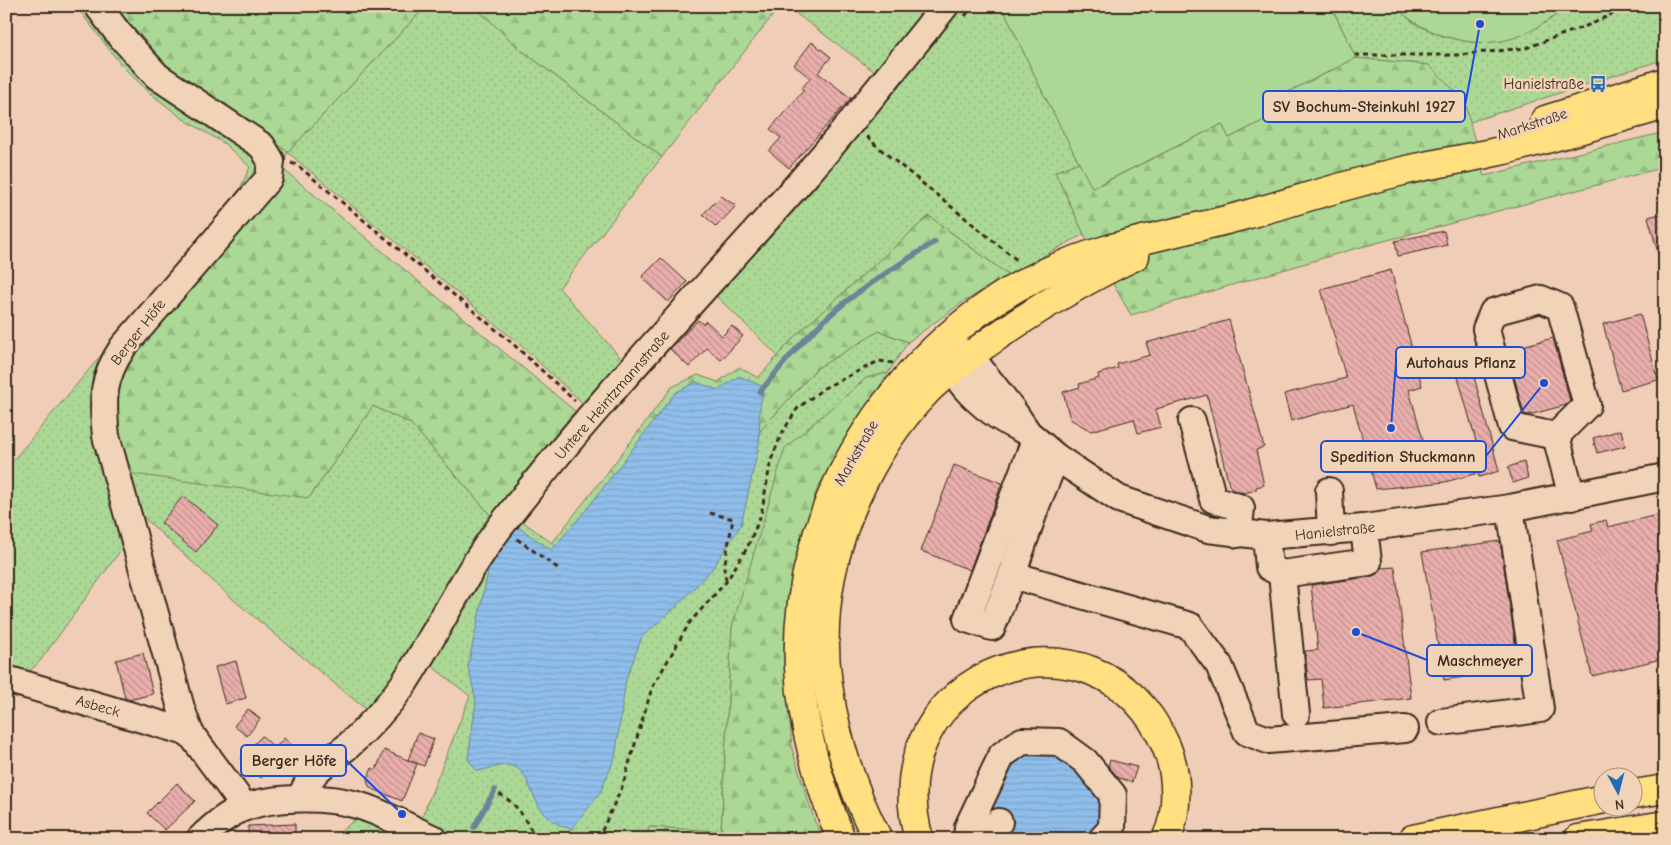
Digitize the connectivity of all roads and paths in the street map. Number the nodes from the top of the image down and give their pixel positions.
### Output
1 (98, 6) edge
2 (973, 6) edge
3 (1628, 6) edge
4 (953, 14) edge
5 (1355, 55) dead end
6 (1665, 82) edge
7 (1665, 106) edge
8 (871, 134) dead end
9 (297, 165) dead end
10 (1401, 171) junction
11 (1234, 218) junction
12 (1032, 279) junction
13 (940, 342) junction
14 (960, 363) junction
15 (911, 374) junction
16 (576, 402) dead end
17 (1192, 421) dead end
18 (1556, 436) junction
19 (1032, 437) junction
20 (1056, 457) junction
21 (1665, 477) edge
22 (1328, 491) dead end
23 (1572, 497) junction
24 (1510, 508) junction
25 (710, 514) dead end
26 (500, 528) junction
27 (1364, 528) junction
28 (1331, 532) junction
29 (1238, 534) junction
30 (1266, 536) junction
31 (559, 569) dead end
32 (1282, 574) junction
33 (1012, 575) junction
34 (726, 582) junction
35 (6, 679) edge
36 (1296, 714) dead end
37 (1441, 722) dead end
38 (1405, 729) dead end
39 (190, 733) junction
40 (1665, 789) edge
41 (1644, 792) edge
42 (499, 794) dead end
43 (301, 798) junction
44 (1594, 801) edge
45 (244, 807) junction
46 (999, 822) dead end
47 (1665, 824) edge
48 (200, 839) edge
49 (353, 839) edge
50 (372, 839) edge
51 (434, 839) edge
52 (537, 839) edge
53 (598, 839) edge
54 (841, 839) edge
55 (878, 839) edge
56 (919, 839) edge
57 (968, 839) edge
58 (980, 839) edge
59 (1102, 839) edge
60 (1166, 839) edge
61 (1413, 839) edge
62 (1578, 839) edge

1 - 39 street, Berger Höfe
2 - 4 path
3 - 5 path
4 - 26 street, Untere Heintzmannstraße
6 - 10 main road, Markstraße
7 - 10 main road, Markstraße
8 - 12 path
9 - 16 path
10 - 11 main road, Markstraße
11 - 12 main road, Markstraße
11 - 14 main road, Markstraße
12 - 13 main road, Markstraße
13 - 14 street, Hanielstraße
13 - 15 main road, Markstraße
14 - 19 street, Hanielstraße
14 - 55 main road, Markstraße
15 - 34 path
15 - 54 main road, Markstraße
17 - 29 street
18 - 18 street
18 - 23 street
19 - 20 street, Hanielstraße
19 - 33 street
20 - 29 street, Hanielstraße
20 - 33 street
21 - 23 street, Hanielstraße
22 - 28 street
23 - 24 street, Hanielstraße
24 - 27 street, Hanielstraße
24 - 37 street
25 - 34 path
26 - 31 path
26 - 43 street, Untere Heintzmannstraße
27 - 28 street, Hanielstraße
27 - 32 street
28 - 30 street, Hanielstraße
29 - 30 street, Hanielstraße
30 - 32 street
32 - 36 street
33 - 38 street
34 - 53 path
35 - 39 street, Asbeck
39 - 45 street, Berger Höfe
40 - 41 main road
42 - 52 path
43 - 45 street
43 - 51 street
44 - 61 main road
45 - 48 street
46 - 58 street
47 - 62 main road
49 - 50 path
56 - 60 main road
57 - 59 street

